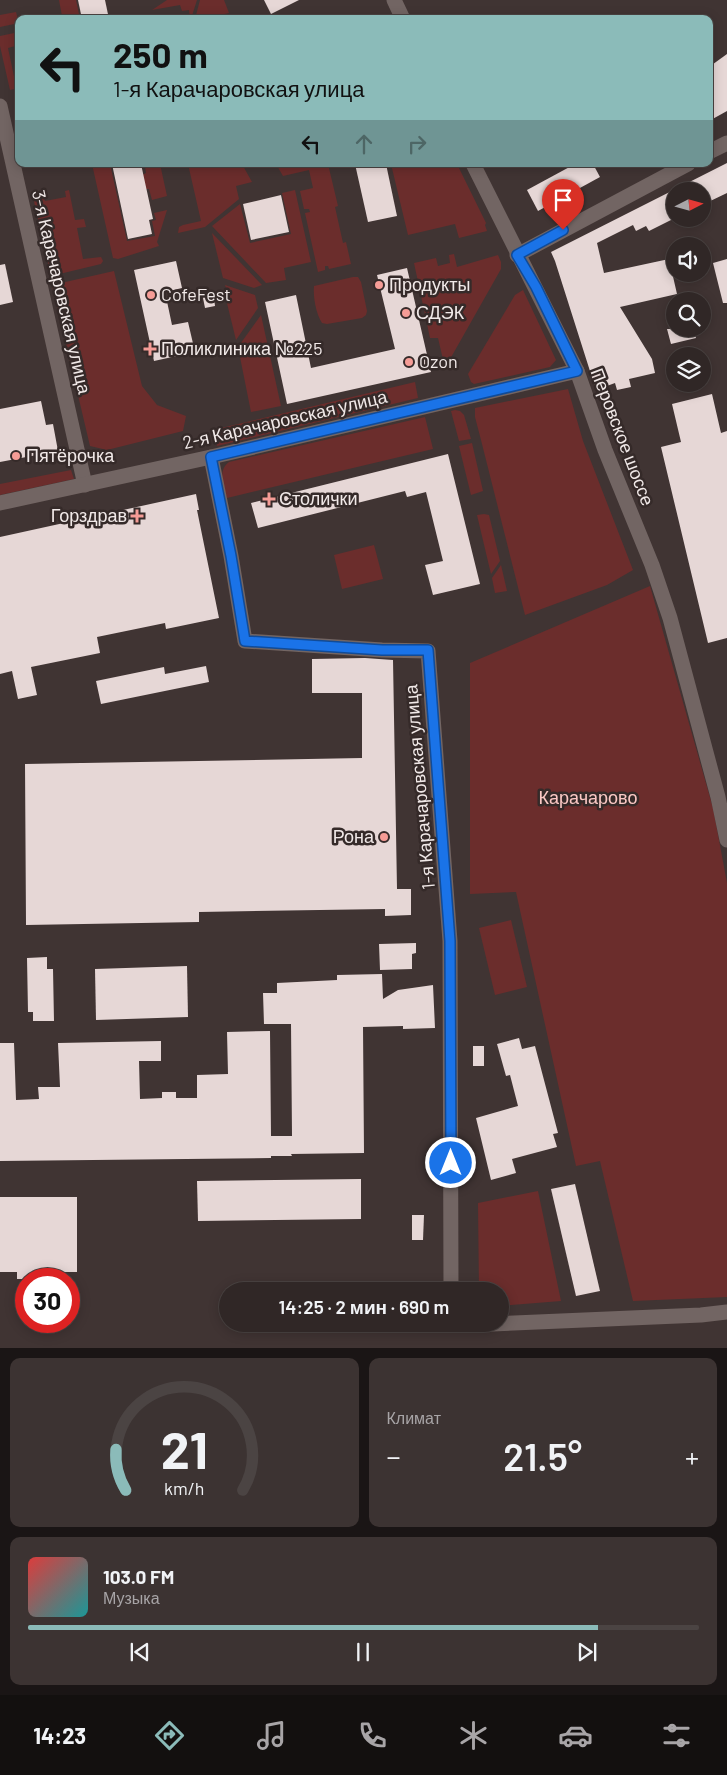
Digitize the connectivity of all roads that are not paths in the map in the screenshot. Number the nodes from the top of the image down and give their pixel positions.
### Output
1 (394, 0) edge
2 (401, 15) edge
3 (0, 106) edge
4 (727, 143) edge
5 (713, 150) edge
6 (474, 167) edge
7 (682, 167) edge
8 (517, 255) junction
9 (577, 371) junction
10 (211, 457) junction
11 (85, 485) junction
12 (0, 503) edge
13 (727, 840) edge
14 (451, 1282) edge
15 (727, 1312) edge
16 (509, 1324) edge

1 - 2 street
3 - 11 street, 3-я Карачаровская улица
4 - 5 street
6 - 8 street, Перовское шоссе
7 - 8 street
8 - 9 street, Перовское шоссе
9 - 10 street, 2-я Карачаровская улица
9 - 13 street, Перовское шоссе
10 - 11 street, 2-я Карачаровская улица
10 - 14 street, 1-я Карачаровская улица
11 - 12 street, 2-я Карачаровская улица
15 - 16 street

